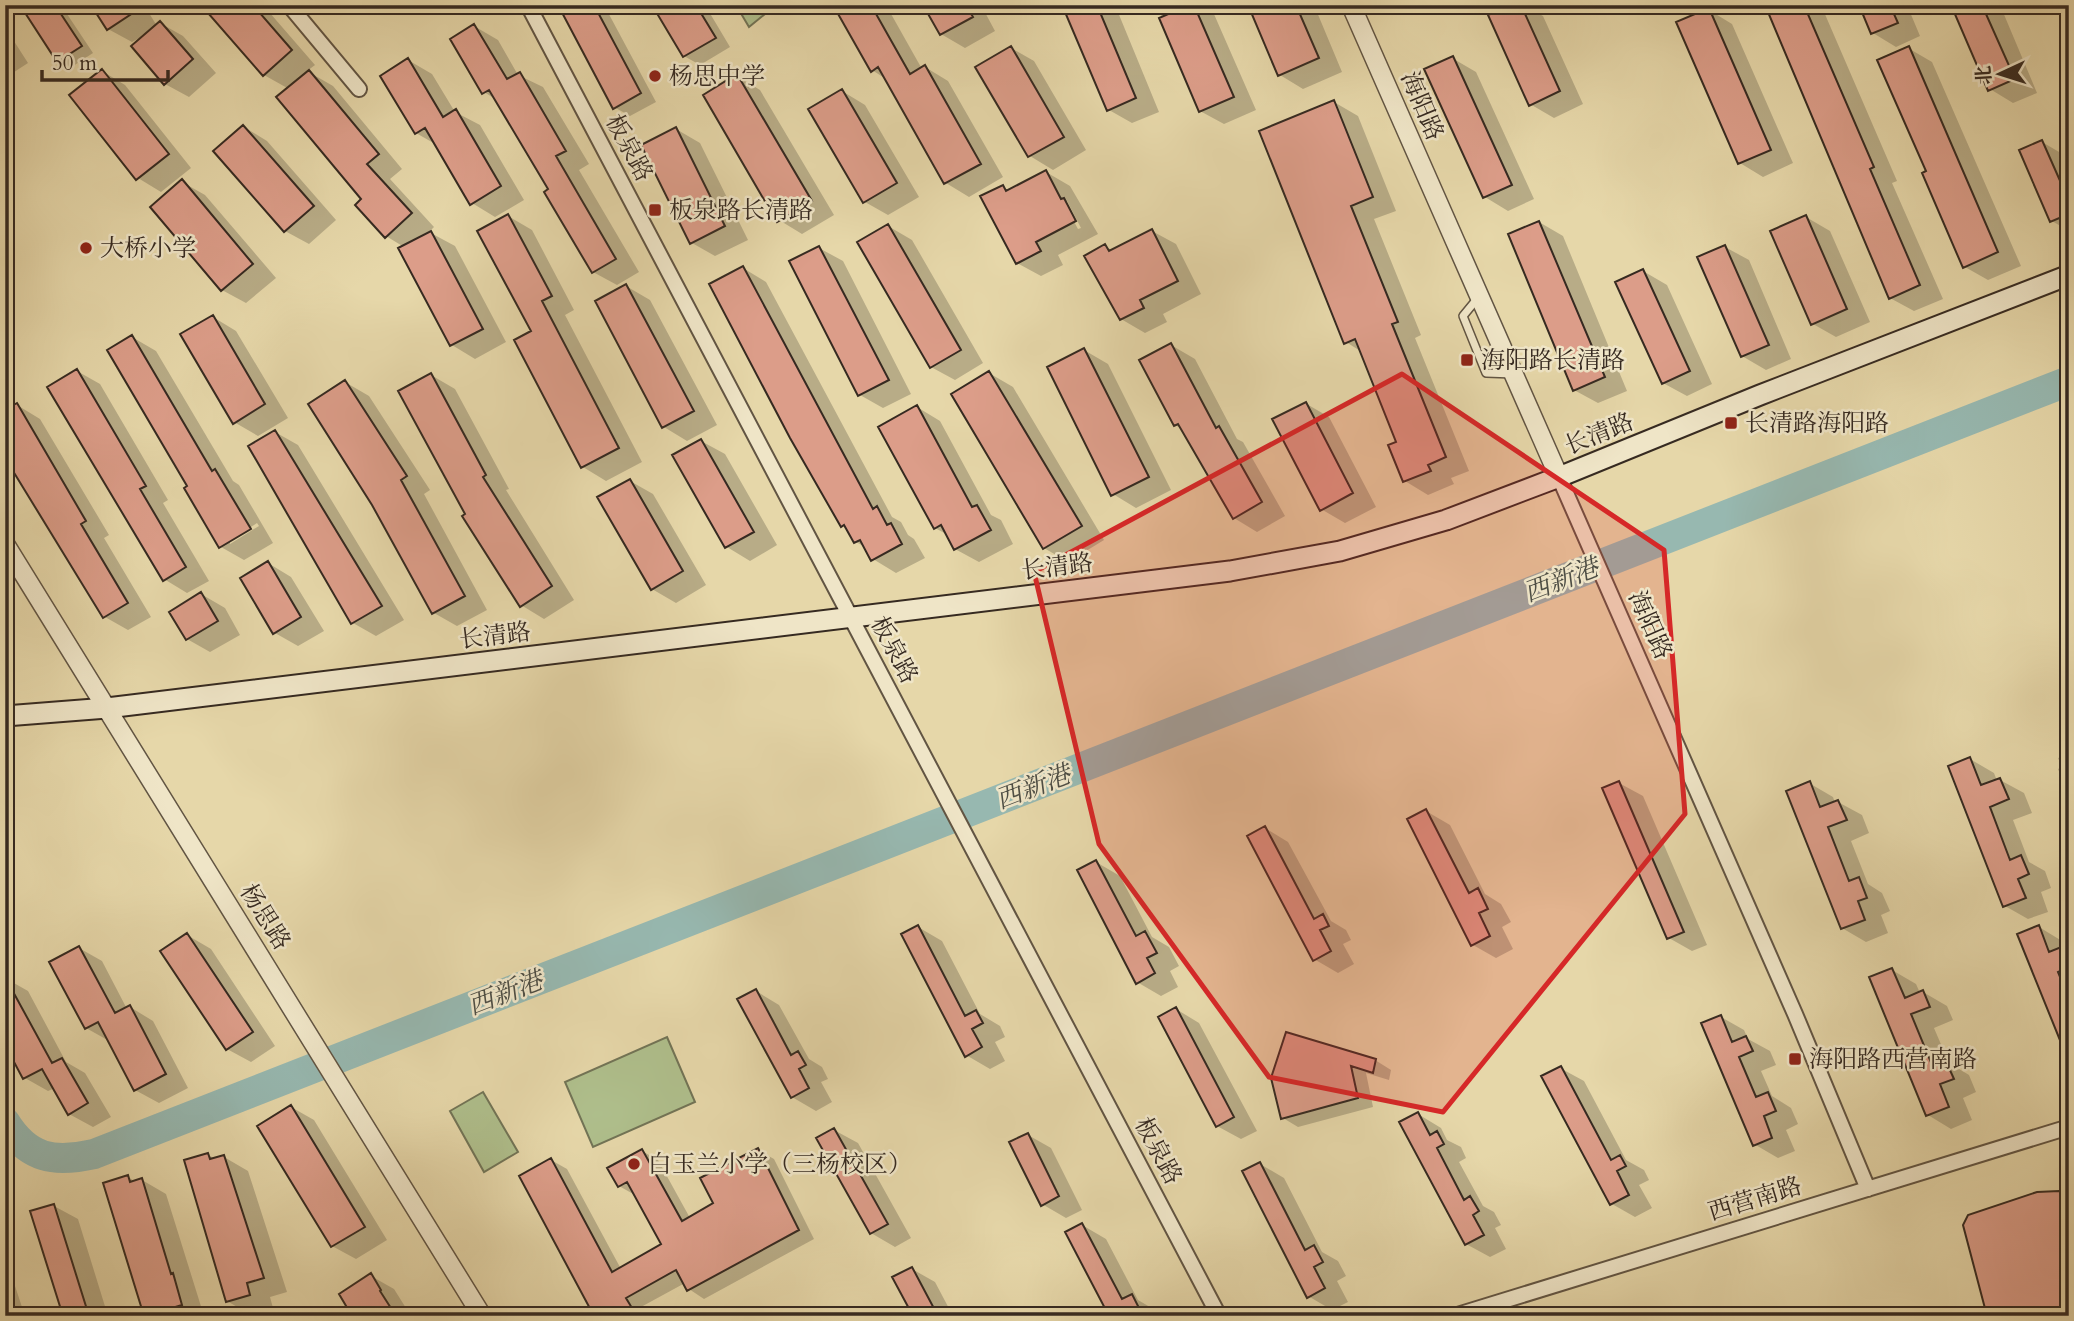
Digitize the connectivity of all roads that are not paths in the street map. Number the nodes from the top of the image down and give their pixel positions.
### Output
1 (289, 5) edge
2 (528, 5) edge
3 (1351, 5) edge
4 (359, 89) dead end
5 (2069, 275) edge
6 (1480, 296) junction
7 (1514, 374) junction
8 (1559, 477) junction
9 (5, 544) edge
10 (851, 617) junction
11 (107, 708) junction
12 (5, 716) edge
13 (2069, 1127) edge
14 (1868, 1189) junction
15 (482, 1316) edge
16 (1219, 1316) edge
17 (1454, 1316) edge

1 - 4 street
2 - 10 street, 板泉路
3 - 6 street, 海阳路
5 - 8 main road, 长清路
6 - 7 street, 海阳路
6 - 7 lane
7 - 8 street, 海阳路
8 - 10 main road, 长清路
8 - 14 street, 海阳路
9 - 11 street, 杨思路
10 - 11 main road, 长清路
10 - 16 street, 板泉路
11 - 12 main road, 长清路
11 - 15 street, 杨思路
13 - 14 street, 西营南路
14 - 17 street, 西营南路

